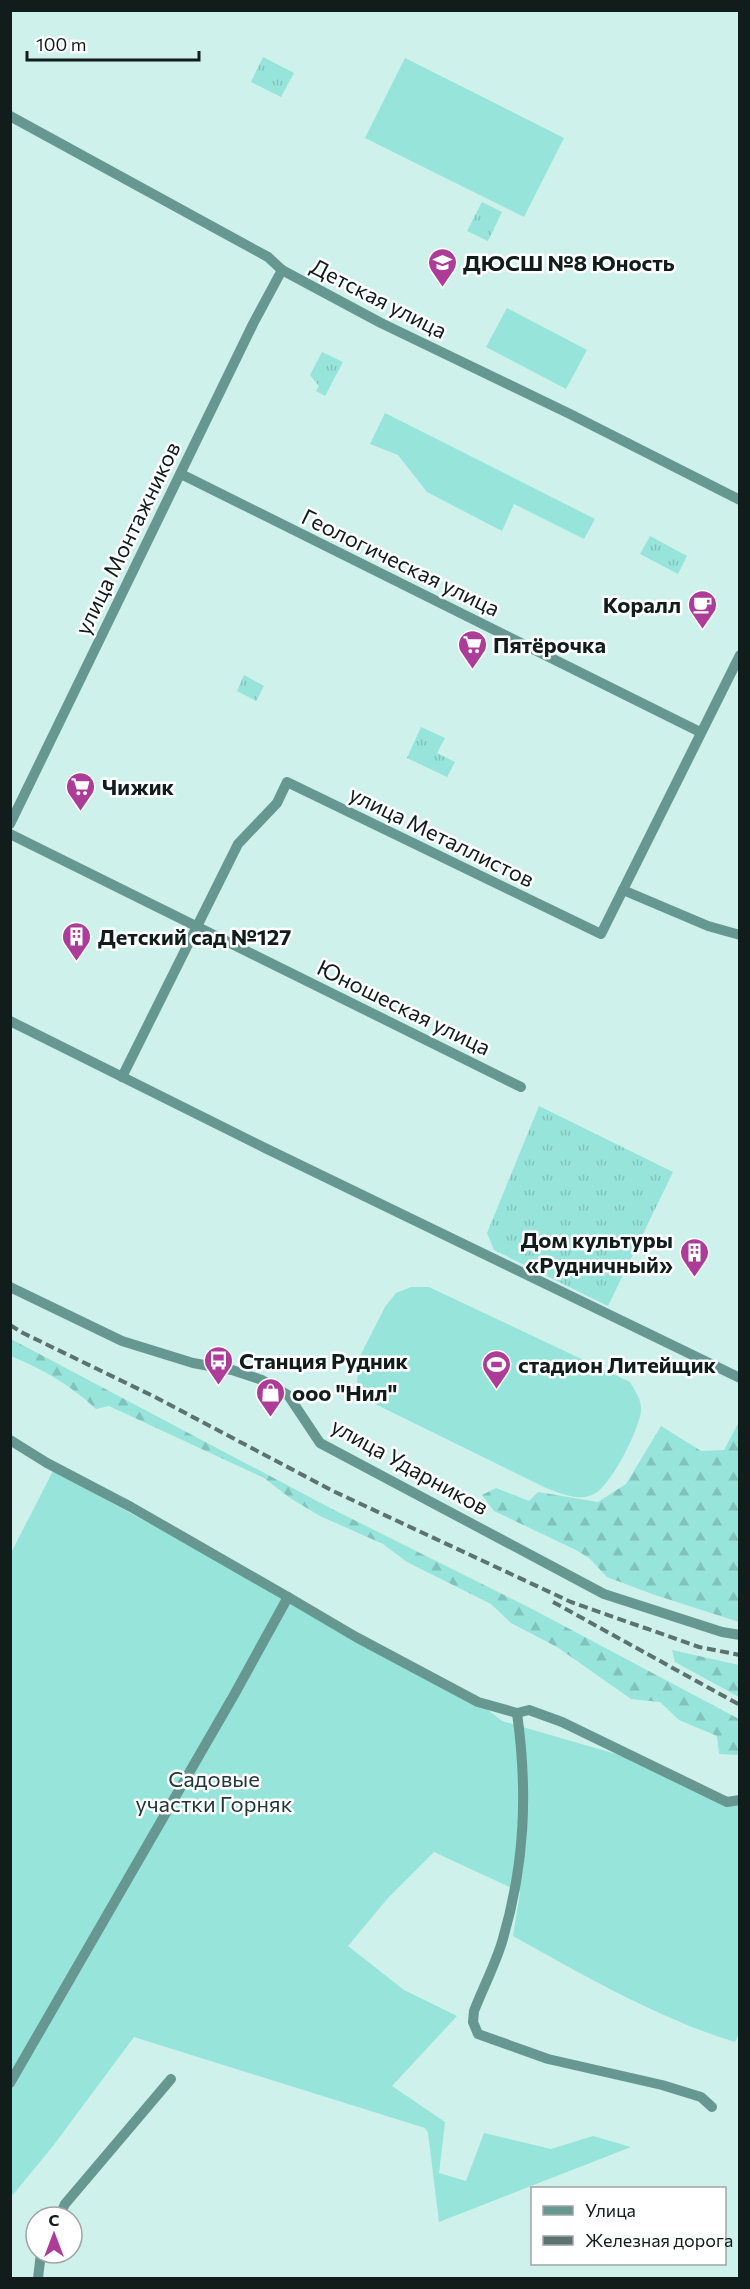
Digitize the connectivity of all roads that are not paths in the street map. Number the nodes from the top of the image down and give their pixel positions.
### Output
1 (10, 116) edge
2 (282, 270) junction
3 (181, 474) junction
4 (740, 500) edge
5 (740, 655) edge
6 (700, 732) junction
7 (10, 824) edge
8 (10, 834) edge
9 (623, 890) junction
10 (197, 927) junction
11 (740, 935) edge
12 (10, 1021) edge
13 (122, 1077) junction
14 (521, 1087) dead end
15 (10, 1287) edge
16 (740, 1378) edge
17 (10, 1440) edge
18 (288, 1597) junction
19 (740, 1635) edge
20 (517, 1713) junction
21 (740, 1800) edge
22 (171, 2079) dead end
23 (10, 2083) edge
24 (712, 2108) dead end
25 (65, 2205) edge

1 - 2 street, Детская улица
2 - 3 street, улица Монтажников
2 - 4 street, Детская улица
3 - 6 street, Геологическая улица
3 - 7 street, улица Монтажников
5 - 6 street
6 - 9 street
8 - 10 street, Юношеская улица
9 - 10 street, улица Металлистов
9 - 11 street
10 - 13 street
10 - 14 street, Юношеская улица
12 - 13 street
13 - 16 street
15 - 19 street, улица Ударников
17 - 18 street
18 - 20 street
18 - 23 street
20 - 21 street
20 - 24 street
22 - 25 street

